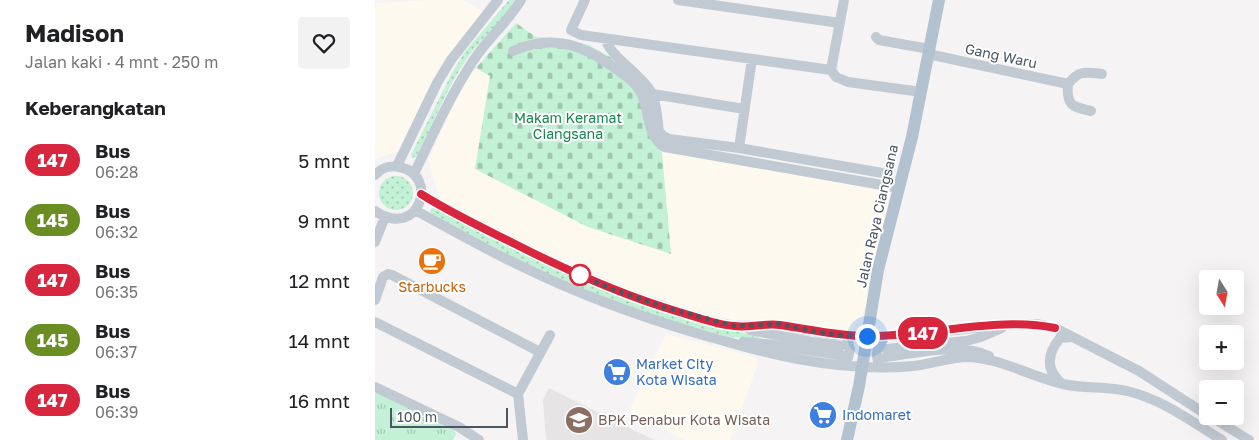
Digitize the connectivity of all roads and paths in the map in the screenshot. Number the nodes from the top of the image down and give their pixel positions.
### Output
1 (498, 0) edge
2 (521, 0) edge
3 (585, 0) edge
4 (678, 0) edge
5 (844, 0) edge
6 (939, 0) edge
7 (840, 23) junction
8 (876, 38) dead end
9 (606, 39) junction
10 (513, 51) dead end
11 (929, 51) junction
12 (752, 60) junction
13 (831, 70) junction
14 (1102, 74) dead end
15 (1068, 84) junction
16 (914, 91) dead end
17 (653, 94) junction
18 (745, 109) junction
19 (1091, 111) dead end
20 (739, 148) junction
21 (397, 166) junction
22 (376, 173) edge
23 (414, 174) junction
24 (889, 174) dead end
25 (899, 188) junction
26 (421, 194) junction
27 (375, 210) edge
28 (415, 210) junction
29 (385, 217) junction
30 (375, 242) edge
31 (375, 300) edge
32 (375, 322) edge
33 (1011, 324) junction
34 (734, 326) junction
35 (1055, 328) junction
36 (550, 335) dead end
37 (846, 336) junction
38 (867, 336) junction
39 (886, 336) junction
40 (1072, 337) junction
41 (1060, 338) junction
42 (540, 352) junction
43 (840, 355) junction
44 (884, 358) junction
45 (861, 368) junction
46 (1048, 376) junction
47 (375, 386) edge
48 (518, 394) junction
49 (1199, 409) edge
50 (1224, 425) edge
51 (479, 440) edge
52 (523, 440) edge
53 (847, 440) edge
54 (1222, 440) edge
55 (1249, 440) edge

1 - 21 street
2 - 23 street
3 - 9 street
4 - 7 street
5 - 7 street
6 - 11 main road, Jalan Raya Ciangsana
7 - 13 street
8 - 11 street, Gang Waru
9 - 12 street
9 - 17 street
10 - 25 street
11 - 15 street, Gang Waru
11 - 25 main road, Jalan Raya Ciangsana
12 - 13 street
12 - 18 street
13 - 16 street
14 - 15 street
15 - 19 street
17 - 18 street
17 - 20 street
18 - 20 street
20 - 24 street
21 - 22 street
21 - 23 street
23 - 26 street
25 - 38 main road, Jalan Raya Ciangsana
26 - 28 street
26 - 34 street
27 - 29 street
28 - 29 street
28 - 43 street
29 - 30 street
31 - 42 street
32 - 48 street
33 - 35 street
33 - 39 street
33 - 44 street
34 - 37 street
34 - 43 street
35 - 40 street
35 - 41 street
36 - 42 street
37 - 38 street
37 - 43 street
38 - 39 street
38 - 45 main road, Jalan Raya Ciangsana
39 - 44 street
40 - 41 street
40 - 49 street
41 - 46 street
42 - 48 street
43 - 45 street
44 - 45 street
44 - 46 street
45 - 53 main road, Jalan Raya Ciangsana
46 - 54 street
47 - 51 street
48 - 52 street
50 - 55 street

